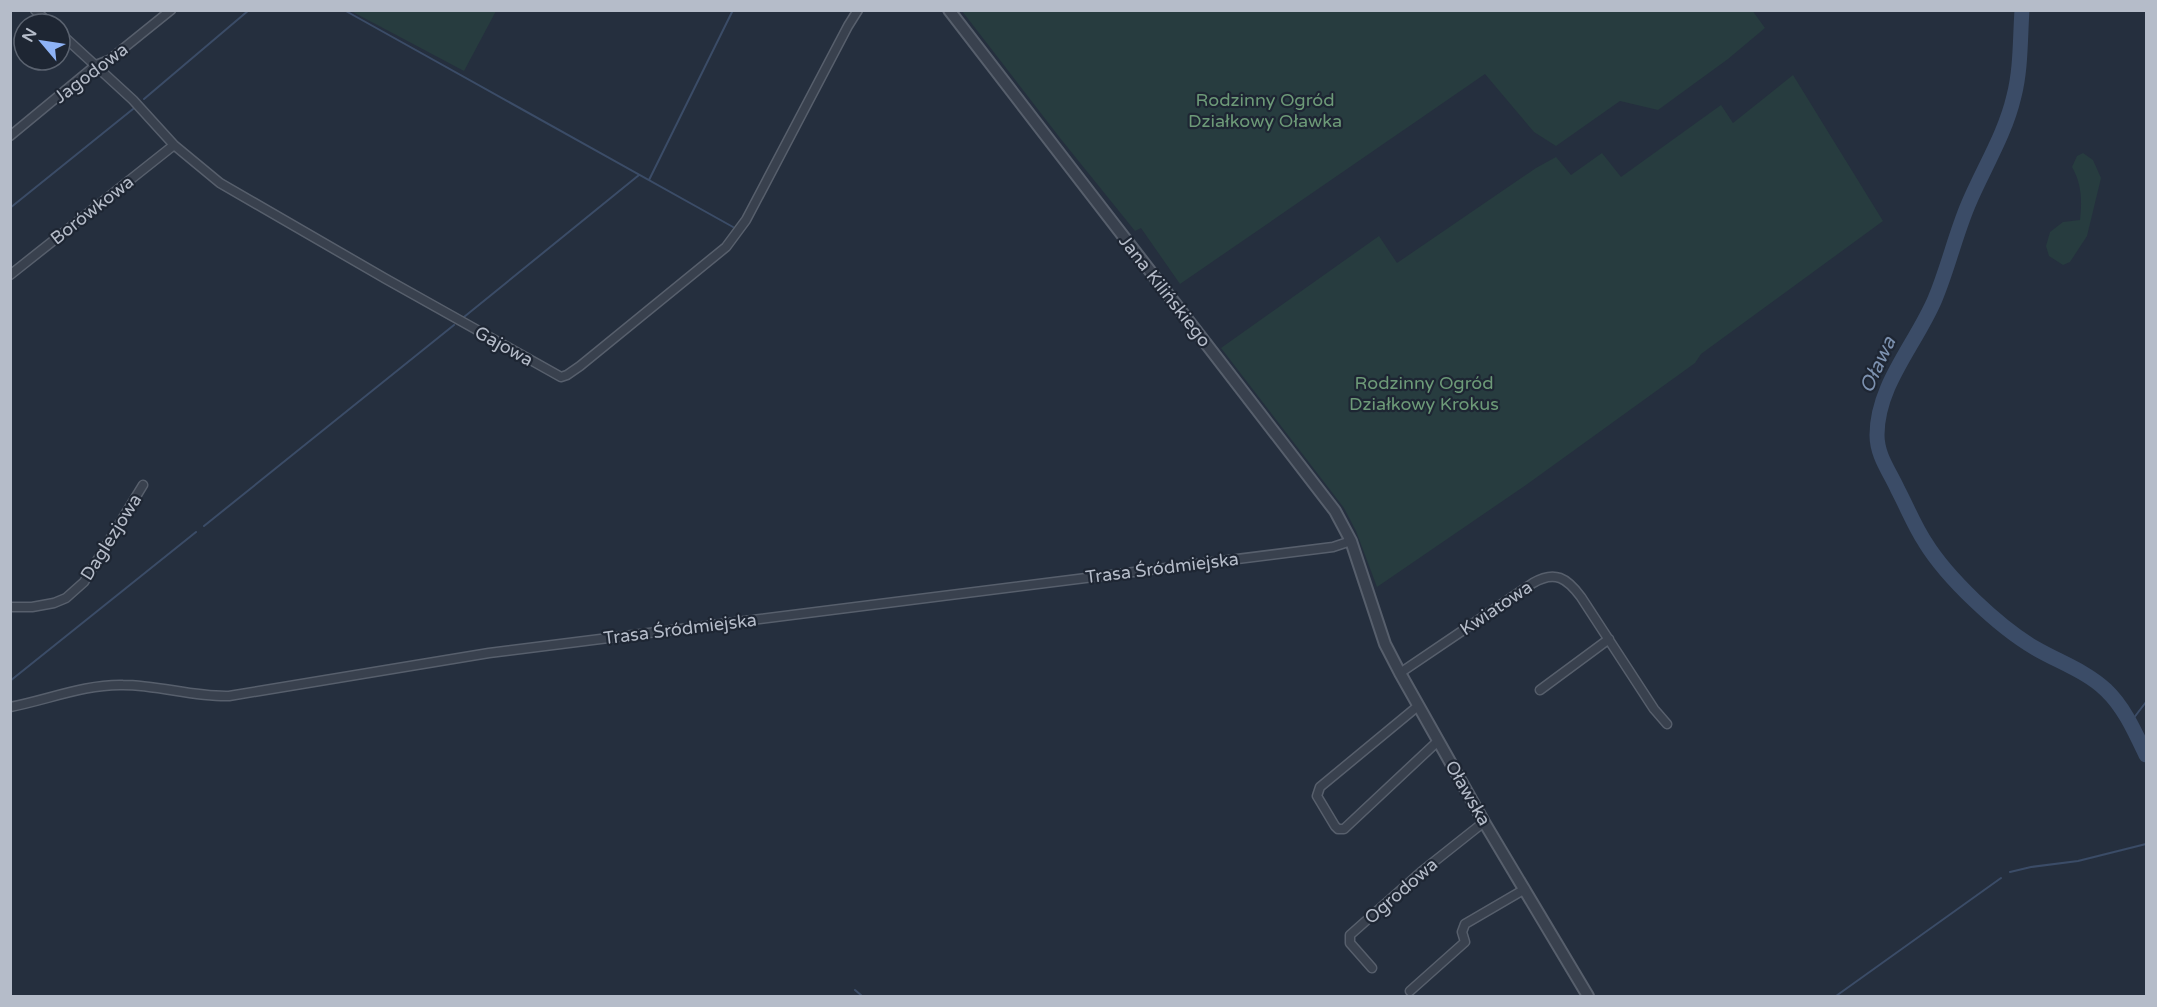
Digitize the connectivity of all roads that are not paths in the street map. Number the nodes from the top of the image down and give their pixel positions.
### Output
1 (171, 10) edge
2 (858, 10) edge
3 (949, 10) edge
4 (72, 44) edge
5 (96, 65) junction
6 (12, 132) edge
7 (174, 145) junction
8 (10, 275) edge
9 (143, 485) dead end
10 (1351, 541) junction
11 (1365, 580) joint
12 (10, 607) edge
13 (1609, 639) junction
14 (1400, 673) junction
15 (1540, 690) dead end
16 (1418, 706) junction
17 (10, 707) edge
18 (1667, 724) dead end
19 (1438, 741) junction
20 (1484, 822) junction
21 (1524, 889) junction
22 (1372, 968) dead end
23 (1410, 991) dead end
24 (1588, 996) edge

1 - 5 street, Jagodowa
2 - 7 street, Gajowa
3 - 10 street, Jana Kilińskiego
4 - 5 street, Gajowa
5 - 6 street, Jagodowa
5 - 7 street, Gajowa
7 - 8 street, Borówkowa
9 - 12 street, Daglezjowa
10 - 11 street, Jana Kilińskiego
10 - 17 street, Trasa Śródmiejska
11 - 14 street, Oławska
13 - 14 street, Kwiatowa
13 - 15 street
13 - 18 street, Kwiatowa
14 - 16 street, Oławska
16 - 19 street, Oławska
16 - 19 street
19 - 20 street, Oławska
20 - 21 street, Oławska
20 - 22 street, Ogrodowa
21 - 23 street
21 - 24 street, Oławska

